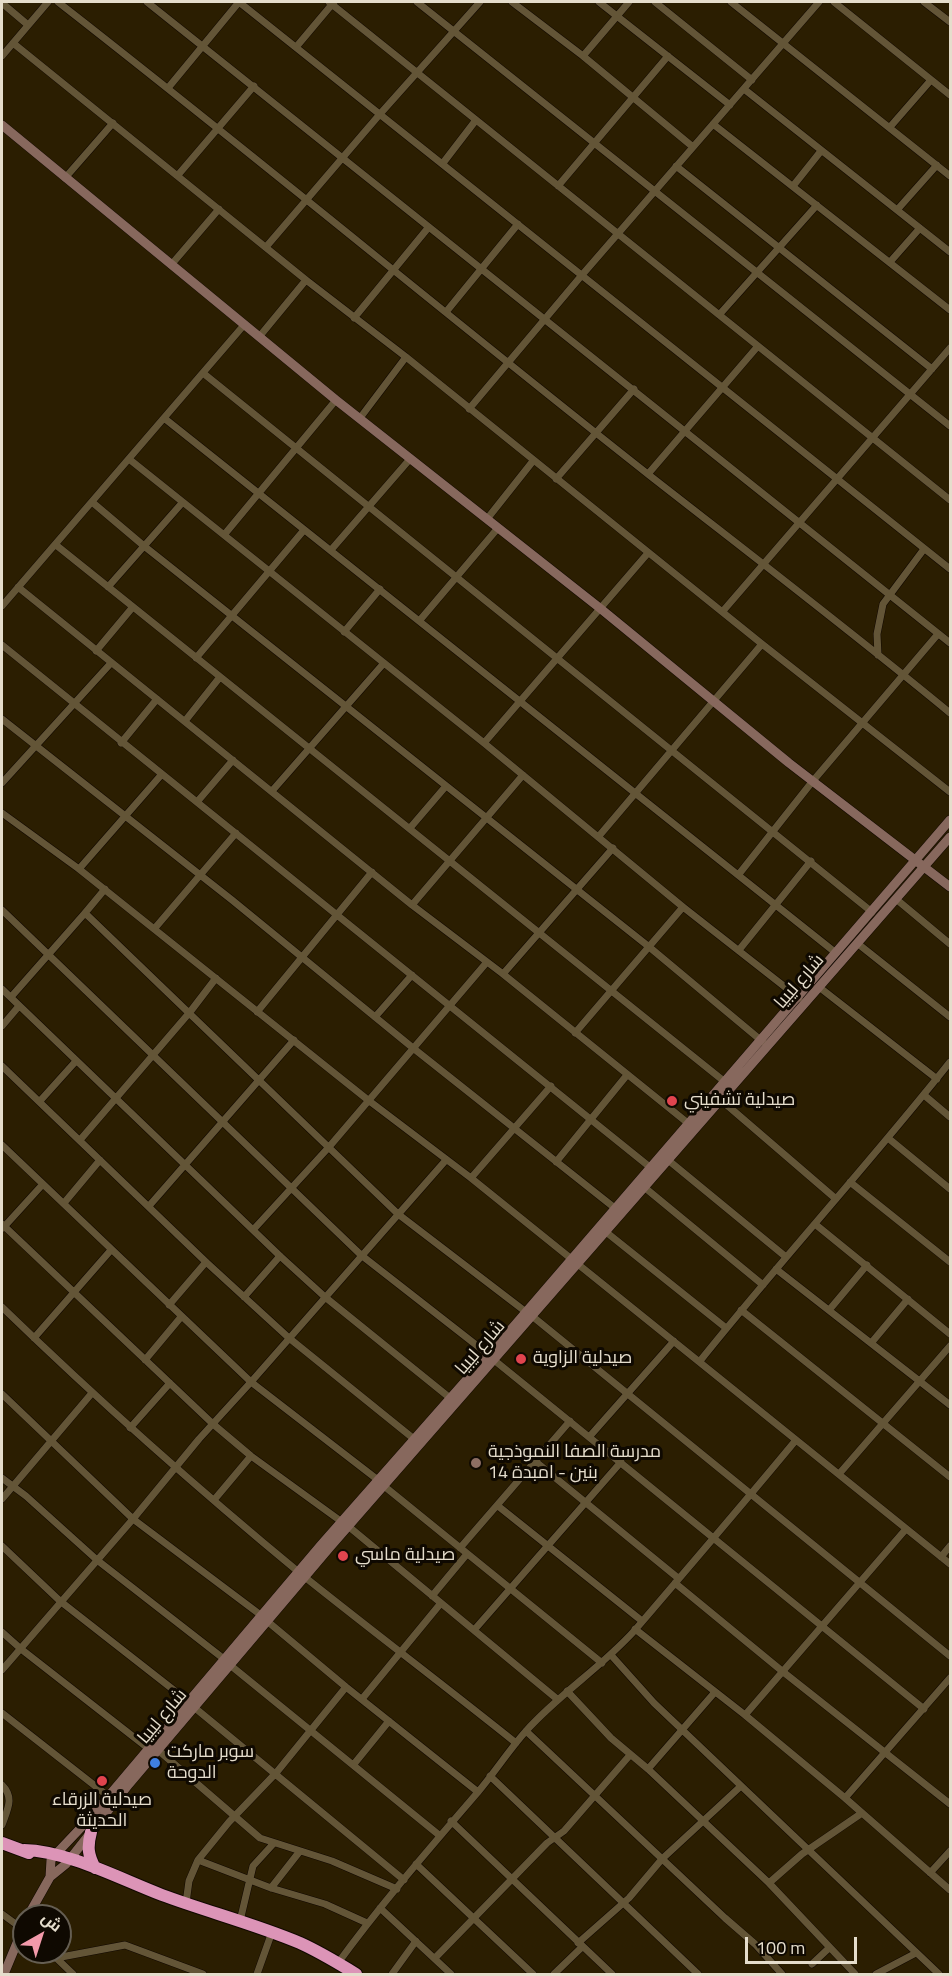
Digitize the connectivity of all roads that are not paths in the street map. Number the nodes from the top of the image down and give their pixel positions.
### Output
1 (48, 2) edge
2 (58, 2) edge
3 (147, 2) edge
4 (239, 2) edge
5 (332, 2) edge
6 (417, 2) edge
7 (480, 2) edge
8 (512, 2) edge
9 (599, 2) edge
10 (629, 2) edge
11 (655, 2) edge
12 (731, 2) edge
13 (819, 2) edge
14 (834, 2) edge
15 (924, 2) edge
16 (2, 3) edge
17 (617, 16) junction
18 (951, 22) edge
19 (28, 25) junction
20 (454, 31) junction
21 (2, 43) edge
22 (785, 43) junction
23 (11, 46) junction
24 (204, 46) junction
25 (297, 46) junction
26 (2, 56) edge
27 (583, 56) junction
28 (668, 56) junction
29 (417, 73) junction
30 (752, 80) junction
31 (931, 80) junction
32 (254, 86) junction
33 (168, 87) junction
34 (744, 89) junction
35 (951, 95) edge
36 (631, 97) junction
37 (730, 105) junction
38 (380, 114) junction
39 (476, 120) junction
40 (112, 123) junction
41 (713, 123) junction
42 (2, 126) edge
43 (890, 127) junction
44 (218, 128) junction
45 (593, 142) junction
46 (693, 147) junction
47 (821, 151) junction
48 (343, 158) junction
49 (443, 163) junction
50 (937, 165) junction
51 (676, 166) junction
52 (178, 175) junction
53 (951, 176) edge
54 (65, 178) junction
55 (558, 186) junction
56 (793, 186) junction
57 (654, 190) junction
58 (307, 201) junction
59 (817, 205) junction
60 (219, 209) junction
61 (897, 210) junction
62 (518, 224) junction
63 (428, 228) junction
64 (920, 228) junction
65 (618, 234) junction
66 (778, 247) junction
67 (266, 248) junction
68 (951, 252) edge
69 (890, 262) junction
70 (171, 265) junction
71 (395, 270) junction
72 (481, 270) junction
73 (756, 272) junction
74 (582, 274) junction
75 (306, 280) junction
76 (951, 310) edge
77 (446, 312) junction
78 (719, 315) junction
79 (354, 318) junction
80 (545, 318) junction
81 (244, 325) junction
82 (259, 338) junction
83 (758, 346) junction
84 (951, 348) edge
85 (406, 357) junction
86 (509, 362) junction
87 (932, 369) junction
88 (203, 373) junction
89 (722, 388) junction
90 (634, 389) junction
91 (910, 394) junction
92 (336, 400) junction
93 (469, 409) junction
94 (164, 418) junction
95 (360, 418) junction
96 (951, 426) edge
97 (685, 431) junction
98 (596, 432) junction
99 (873, 438) junction
100 (297, 448) junction
101 (129, 459) junction
102 (410, 459) junction
103 (533, 461) junction
104 (648, 474) junction
105 (556, 479) junction
106 (838, 479) junction
107 (259, 493) junction
108 (951, 500) edge
109 (92, 502) junction
110 (182, 503) junction
111 (368, 506) junction
112 (487, 519) junction
113 (799, 523) junction
114 (498, 528) junction
115 (304, 530) junction
116 (224, 535) junction
117 (56, 544) junction
118 (144, 546) junction
119 (924, 549) junction
120 (331, 550) junction
121 (648, 553) junction
122 (764, 563) junction
123 (951, 569) edge
124 (268, 571) junction
125 (456, 576) junction
126 (18, 587) junction
127 (108, 587) junction
128 (380, 589) junction
129 (888, 594) junction
130 (2, 606) edge
131 (132, 608) junction
132 (601, 609) junction
133 (723, 611) junction
134 (232, 615) junction
135 (420, 620) junction
136 (344, 632) junction
137 (938, 634) junction
138 (951, 643) edge
139 (762, 644) junction
140 (2, 645) edge
141 (96, 651) junction
142 (878, 655) junction
143 (196, 658) junction
144 (558, 658) junction
145 (111, 663) junction
146 (384, 663) junction
147 (905, 675) junction
148 (220, 677) junction
149 (157, 699) junction
150 (520, 700) junction
151 (714, 702) junction
152 (74, 704) junction
153 (346, 705) junction
154 (951, 713) edge
155 (2, 718) edge
156 (185, 721) junction
157 (862, 724) junction
158 (121, 743) junction
159 (484, 743) junction
160 (35, 746) junction
161 (309, 747) junction
162 (670, 750) junction
163 (233, 760) junction
164 (162, 774) junction
165 (523, 775) junction
166 (812, 782) junction
167 (2, 783) edge
168 (446, 786) junction
169 (272, 791) junction
170 (951, 792) edge
171 (634, 793) junction
172 (197, 802) junction
173 (2, 813) edge
174 (125, 817) junction
175 (487, 818) junction
176 (949, 825) edge
177 (410, 828) junction
178 (774, 832) junction
179 (236, 833) junction
180 (598, 836) junction
181 (951, 837) edge
182 (613, 848) junction
183 (450, 861) junction
184 (810, 861) junction
185 (921, 863) junction
186 (79, 869) junction
187 (372, 872) junction
188 (739, 874) junction
189 (199, 875) junction
190 (951, 887) edge
191 (105, 889) junction
192 (577, 890) junction
193 (896, 899) junction
194 (775, 904) junction
195 (412, 905) junction
196 (683, 907) junction
197 (2, 910) edge
198 (872, 912) junction
199 (85, 913) junction
200 (338, 914) junction
201 (155, 928) junction
202 (539, 932) junction
203 (857, 943) junction
204 (951, 944) edge
205 (648, 946) junction
206 (739, 950) junction
207 (836, 953) junction
208 (49, 954) junction
209 (302, 957) junction
210 (487, 962) junction
211 (503, 974) junction
212 (412, 975) junction
213 (216, 978) junction
214 (819, 987) junction
215 (2, 989) edge
216 (611, 989) junction
217 (10, 997) junction
218 (799, 998) junction
219 (450, 1005) junction
220 (19, 1006) junction
221 (190, 1012) junction
222 (257, 1012) junction
223 (790, 1014) junction
224 (375, 1017) junction
225 (951, 1017) edge
226 (2, 1026) edge
227 (575, 1033) junction
228 (294, 1040) junction
229 (764, 1044) junction
230 (413, 1048) junction
231 (153, 1055) junction
232 (76, 1061) junction
233 (951, 1062) edge
234 (4, 1069) edge
235 (627, 1075) junction
236 (2, 1078) edge
237 (937, 1079) junction
238 (261, 1080) junction
239 (725, 1082) junction
240 (551, 1086) junction
241 (924, 1095) junction
242 (117, 1098) junction
243 (369, 1100) junction
244 (721, 1100) junction
245 (40, 1101) junction
246 (951, 1117) edge
247 (592, 1118) junction
248 (224, 1123) junction
249 (689, 1124) junction
250 (515, 1129) junction
251 (888, 1137) junction
252 (80, 1140) junction
253 (2, 1145) edge
254 (329, 1148) junction
255 (100, 1160) junction
256 (446, 1160) junction
257 (668, 1160) junction
258 (556, 1162) junction
259 (186, 1165) junction
260 (651, 1168) junction
261 (471, 1178) junction
262 (850, 1182) junction
263 (43, 1184) junction
264 (644, 1187) junction
265 (292, 1188) junction
266 (951, 1189) edge
267 (836, 1199) junction
268 (64, 1203) junction
269 (149, 1206) junction
270 (616, 1209) junction
271 (398, 1214) junction
272 (815, 1224) junction
273 (2, 1227) edge
274 (254, 1230) junction
275 (606, 1232) junction
276 (111, 1250) junction
277 (361, 1255) junction
278 (280, 1256) junction
279 (786, 1257) junction
280 (575, 1261) junction
281 (206, 1262) junction
282 (951, 1262) edge
283 (867, 1265) junction
284 (776, 1269) junction
285 (763, 1285) junction
286 (74, 1292) junction
287 (244, 1297) junction
288 (325, 1298) junction
289 (908, 1299) junction
290 (169, 1305) junction
291 (2, 1307) edge
292 (830, 1309) junction
293 (741, 1310) junction
294 (529, 1314) junction
295 (181, 1317) junction
296 (726, 1328) junction
297 (951, 1334) edge
298 (34, 1338) junction
299 (289, 1338) junction
300 (674, 1341) junction
301 (872, 1342) junction
302 (951, 1346) edge
303 (491, 1357) junction
304 (145, 1360) junction
305 (700, 1361) junction
306 (920, 1381) junction
307 (251, 1382) junction
308 (170, 1383) junction
309 (92, 1393) junction
310 (627, 1393) junction
311 (2, 1394) edge
312 (450, 1398) junction
313 (951, 1405) edge
314 (570, 1421) junction
315 (884, 1423) junction
316 (213, 1424) junction
317 (130, 1428) junction
318 (421, 1436) junction
319 (590, 1436) junction
320 (52, 1440) junction
321 (796, 1440) junction
322 (251, 1456) junction
323 (536, 1461) junction
324 (621, 1462) junction
325 (176, 1467) junction
326 (839, 1474) junction
327 (951, 1477) edge
328 (2, 1478) edge
329 (381, 1483) junction
330 (12, 1486) junction
331 (752, 1494) junction
332 (2, 1499) edge
333 (214, 1500) junction
334 (585, 1503) junction
335 (498, 1506) junction
336 (133, 1519) junction
337 (345, 1524) junction
338 (906, 1529) junction
339 (714, 1537) junction
340 (547, 1545) junction
341 (2, 1546) edge
342 (951, 1546) edge
343 (460, 1548) junction
344 (467, 1554) junction
345 (941, 1557) junction
346 (97, 1560) junction
347 (951, 1564) edge
348 (302, 1574) junction
349 (676, 1580) junction
350 (859, 1582) junction
351 (510, 1588) junction
352 (432, 1596) junction
353 (60, 1601) junction
354 (441, 1603) junction
355 (264, 1619) junction
356 (642, 1620) junction
357 (820, 1626) junction
358 (475, 1629) junction
359 (635, 1629) junction
360 (2, 1632) edge
361 (21, 1649) junction
362 (400, 1651) junction
363 (611, 1655) junction
364 (951, 1656) edge
365 (227, 1662) junction
366 (602, 1663) junction
367 (2, 1671) edge
368 (782, 1671) junction
369 (951, 1678) edge
370 (346, 1687) junction
371 (567, 1691) junction
372 (715, 1692) junction
373 (362, 1699) junction
374 (557, 1699) junction
375 (192, 1705) junction
376 (924, 1708) junction
377 (2, 1713) edge
378 (745, 1715) junction
379 (389, 1721) junction
380 (683, 1730) junction
381 (311, 1731) junction
382 (526, 1731) junction
383 (516, 1743) junction
384 (153, 1750) junction
385 (885, 1752) junction
386 (630, 1755) junction
387 (354, 1764) junction
388 (648, 1769) junction
389 (276, 1773) junction
390 (490, 1776) junction
391 (2, 1785) edge
392 (741, 1786) junction
393 (478, 1792) junction
394 (108, 1796) junction
395 (595, 1796) junction
396 (845, 1798) junction
397 (951, 1804) edge
398 (862, 1813) junction
399 (235, 1815) junction
400 (451, 1821) junction
401 (704, 1821) junction
402 (2, 1825) edge
403 (91, 1832) junction
404 (439, 1835) junction
405 (556, 1838) junction
406 (2, 1843) edge
407 (273, 1843) junction
408 (300, 1851) junction
409 (808, 1851) junction
410 (951, 1851) edge
411 (53, 1858) junction
412 (662, 1859) junction
413 (198, 1860) junction
414 (68, 1862) junction
415 (416, 1864) junction
416 (95, 1868) junction
417 (930, 1873) junction
418 (114, 1876) junction
419 (50, 1877) junction
420 (249, 1879) junction
421 (404, 1880) junction
422 (511, 1880) junction
423 (769, 1883) junction
424 (271, 1888) junction
425 (397, 1889) junction
426 (951, 1890) edge
427 (623, 1903) junction
428 (35, 1904) edge
429 (186, 1904) junction
430 (380, 1908) junction
431 (474, 1917) junction
432 (240, 1921) junction
433 (367, 1923) junction
434 (272, 1932) junction
435 (416, 1941) junction
436 (580, 1945) junction
437 (828, 1949) junction
438 (916, 1953) junction
439 (72, 1955) edge
440 (12, 1956) edge
441 (435, 1958) junction
442 (338, 1963) junction
443 (812, 1964) dead end
444 (4, 1974) edge
445 (199, 1974) edge
446 (257, 1974) edge
447 (356, 1974) edge
448 (392, 1974) edge
449 (451, 1974) edge
450 (533, 1974) edge
451 (554, 1974) edge
452 (612, 1974) edge
453 (698, 1974) edge
454 (782, 1974) edge
455 (855, 1974) edge
456 (876, 1974) edge
457 (939, 1974) edge

1 - 19 street
2 - 33 street
3 - 24 street
4 - 24 street
4 - 25 street
5 - 25 street
5 - 29 street
6 - 20 street
7 - 20 street
8 - 27 street
9 - 17 street
10 - 17 street
11 - 30 street
12 - 22 street
13 - 22 street
14 - 31 street
15 - 18 street
16 - 19 street
17 - 27 street
17 - 28 street
19 - 23 street
20 - 29 street
20 - 45 street
21 - 23 street
22 - 30 street
22 - 43 street
23 - 26 street
23 - 40 street
24 - 32 street
24 - 33 street
25 - 38 street
27 - 36 street
28 - 36 street
28 - 37 street
29 - 38 street
29 - 39 street
30 - 34 street
31 - 35 street
31 - 43 street
32 - 44 street
32 - 48 street
33 - 44 street
34 - 37 street
34 - 47 street
36 - 45 street
36 - 46 street
37 - 41 street
38 - 48 street
38 - 49 street
39 - 49 street
39 - 55 street
40 - 52 street
40 - 54 street
41 - 46 street
41 - 56 street
42 - 54 main road
43 - 50 street
44 - 52 street
44 - 58 street
45 - 55 street
45 - 57 street
46 - 51 street
47 - 56 street
47 - 61 street
48 - 58 street
48 - 63 street
49 - 62 street
50 - 53 street
50 - 61 street
51 - 57 street
51 - 66 street
52 - 60 street
54 - 70 main road
55 - 65 street
56 - 59 street
57 - 65 street
57 - 73 street
58 - 67 street
58 - 71 street
59 - 66 street
59 - 69 street
60 - 67 street
60 - 70 street
61 - 64 street
62 - 72 street
62 - 74 street
63 - 71 street
63 - 72 street
64 - 68 street
64 - 69 street
65 - 74 street
65 - 78 street
66 - 73 street
66 - 87 street
67 - 75 street
69 - 76 street
70 - 81 main road
71 - 77 street
71 - 79 street
72 - 77 street
72 - 80 street
73 - 78 street
73 - 91 street
74 - 80 street
74 - 89 street
75 - 79 street
75 - 82 street
77 - 86 street
78 - 83 street
79 - 85 street
80 - 86 street
80 - 90 street
81 - 82 main road
81 - 88 street
82 - 92 main road
83 - 89 street
83 - 99 street
84 - 87 street
85 - 93 street
85 - 95 street
86 - 93 street
86 - 98 street
87 - 91 street
88 - 94 street
88 - 100 street
89 - 97 street
89 - 106 street
90 - 97 street
90 - 98 street
91 - 96 street
91 - 99 street
92 - 95 main road
92 - 100 street
93 - 103 street
94 - 101 street
94 - 107 street
95 - 102 main road
97 - 104 street
97 - 113 street
98 - 104 street
98 - 105 street
99 - 106 street
99 - 108 street
100 - 107 street
100 - 111 street
101 - 109 street
101 - 110 street
102 - 111 street
102 - 112 main road
103 - 105 street
103 - 112 street
104 - 122 street
105 - 121 street
106 - 113 street
106 - 119 street
107 - 115 street
107 - 116 street
109 - 117 street
109 - 118 street
110 - 116 street
110 - 118 street
111 - 120 street
111 - 125 street
112 - 114 main road
113 - 122 street
113 - 129 street
114 - 125 street
114 - 132 main road
115 - 120 street
115 - 124 street
116 - 124 street
117 - 126 street
117 - 127 street
118 - 127 street
118 - 134 street
119 - 123 street
119 - 129 street
120 - 128 street
121 - 132 street
121 - 133 street
122 - 133 street
122 - 142 street
124 - 134 street
124 - 136 street
125 - 135 street
125 - 144 street
126 - 130 street
126 - 141 street
127 - 131 street
128 - 135 street
128 - 136 street
129 - 137 street
129 - 142 street
131 - 141 street
131 - 143 street
132 - 144 street
132 - 151 main road
133 - 139 street
134 - 143 street
134 - 153 street
135 - 150 street
136 - 146 street
137 - 138 street
137 - 147 street
139 - 151 street
139 - 157 street
140 - 152 street
141 - 145 street
142 - 147 street
143 - 148 street
144 - 150 street
144 - 162 street
145 - 149 street
145 - 152 street
146 - 153 street
146 - 159 street
147 - 154 street
147 - 157 street
148 - 156 street
148 - 161 street
149 - 156 street
149 - 158 street
150 - 159 street
150 - 171 street
151 - 162 street
151 - 166 main road
152 - 158 street
152 - 160 street
153 - 161 street
153 - 168 street
155 - 160 street
156 - 163 street
157 - 166 street
157 - 170 street
158 - 164 street
159 - 165 street
160 - 167 street
160 - 174 street
161 - 169 street
161 - 177 street
162 - 171 street
162 - 178 street
163 - 169 street
163 - 172 street
164 - 172 street
164 - 174 street
165 - 175 street
165 - 180 street
166 - 178 street
166 - 185 main road
168 - 175 street
168 - 177 street
169 - 187 street
171 - 180 street
171 - 188 street
172 - 179 street
173 - 186 street
174 - 186 street
174 - 189 street
175 - 183 street
175 - 192 street
176 - 185 main road
177 - 183 street
178 - 184 street
178 - 188 street
179 - 189 street
179 - 200 street
180 - 182 street
181 - 185 main road
182 - 192 street
182 - 196 street
183 - 195 street
183 - 202 street
184 - 194 street
184 - 198 street
185 - 190 main road
185 - 193 main road, شارع ليبيا
185 - 198 main road, شارع ليبيا
186 - 191 street
187 - 195 street
187 - 200 street
188 - 194 street
189 - 201 street
189 - 209 street
191 - 199 street
191 - 201 street
192 - 202 street
192 - 205 street
193 - 203 main road, شارع ليبيا
193 - 204 street
194 - 206 street
194 - 207 street
195 - 210 street
196 - 205 street
196 - 206 street
197 - 208 street
198 - 207 main road, شارع ليبيا
199 - 208 street
199 - 221 street
200 - 209 street
200 - 212 street
201 - 213 street
202 - 211 street
202 - 216 street
203 - 214 main road, شارع ليبيا
203 - 225 street
205 - 216 street
205 - 229 street
206 - 218 street
207 - 218 main road, شارع ليبيا
208 - 217 street
208 - 231 street
209 - 222 street
209 - 224 street
210 - 211 street
210 - 219 street
211 - 227 street
212 - 219 street
212 - 224 street
213 - 221 street
213 - 222 street
214 - 223 main road, شارع ليبيا
214 - 237 street
215 - 217 street
216 - 227 street
216 - 239 street
217 - 220 street
218 - 223 main road, شارع ليبيا
219 - 230 street
219 - 240 street
220 - 226 street
220 - 232 street
221 - 231 street
221 - 238 street
222 - 228 street
223 - 229 main road, شارع ليبيا
224 - 230 street
227 - 235 street
228 - 238 street
228 - 243 street
229 - 239 main road, شارع ليبيا
229 - 244 main road, شارع ليبيا
230 - 243 street
230 - 250 street
231 - 242 street
231 - 248 street
232 - 242 street
232 - 245 street
233 - 237 street
234 - 236 street
234 - 245 street
235 - 247 street
235 - 249 street
237 - 241 street
238 - 248 street
238 - 254 street
239 - 249 main road, شارع ليبيا
240 - 247 street
240 - 250 street
241 - 246 street
241 - 251 street
242 - 252 street
242 - 259 street
243 - 254 street
243 - 256 street
244 - 257 main road, شارع ليبيا
244 - 267 street
245 - 252 street
247 - 258 street
247 - 260 street
248 - 259 street
248 - 265 street
249 - 260 main road, شارع ليبيا
250 - 258 street
250 - 261 street
251 - 262 street
251 - 266 street
252 - 255 street
253 - 263 street
254 - 265 street
254 - 271 street
255 - 268 street
255 - 269 street
256 - 261 street
256 - 271 street
257 - 264 main road, شارع ليبيا
257 - 279 street
258 - 270 street
259 - 269 street
259 - 274 street
260 - 270 main road, شارع ليبيا
261 - 280 street
262 - 267 street
262 - 282 street
263 - 268 street
263 - 273 street
264 - 275 main road, شارع ليبيا
264 - 285 street
265 - 274 street
265 - 277 street
267 - 272 street
268 - 276 street
269 - 281 street
270 - 280 main road, شارع ليبيا
271 - 277 street
271 - 294 street
272 - 279 street
272 - 283 street
273 - 286 street
274 - 278 street
275 - 280 main road, شارع ليبيا
275 - 296 street
276 - 286 street
276 - 290 street
277 - 288 street
277 - 303 street
278 - 287 street
278 - 288 street
279 - 284 street
280 - 294 main road, شارع ليبيا
280 - 300 street
281 - 287 street
281 - 290 street
283 - 289 street
283 - 292 street
284 - 285 street
284 - 292 street
285 - 293 street
286 - 298 street
286 - 304 street
287 - 299 street
288 - 299 street
288 - 312 street
289 - 297 street
289 - 301 street
290 - 295 street
291 - 298 street
292 - 301 street
293 - 296 street
293 - 315 street
294 - 303 main road, شارع ليبيا
294 - 310 street
295 - 304 street
295 - 307 street
296 - 305 street
298 - 309 street
299 - 307 street
299 - 318 street
300 - 305 street
300 - 310 street
301 - 306 street
302 - 306 street
303 - 312 main road, شارع ليبيا
303 - 314 street
303 - 318 main road, شارع ليبيا
304 - 308 street
305 - 321 street
306 - 313 street
306 - 315 street
307 - 316 street
307 - 329 street
308 - 316 street
308 - 317 street
309 - 317 street
309 - 320 street
310 - 319 street
310 - 331 street
311 - 320 street
312 - 318 main road, شارع ليبيا
314 - 319 street
314 - 323 street
315 - 326 street
315 - 327 street
316 - 322 street
316 - 325 street
317 - 325 street
318 - 329 main road, شارع ليبيا
319 - 324 street
320 - 330 street
320 - 336 street
321 - 326 street
321 - 331 street
322 - 333 street
322 - 337 street
323 - 334 street
323 - 335 street
324 - 334 street
324 - 339 street
325 - 333 street
325 - 336 street
326 - 338 street
328 - 330 street
329 - 337 main road, شارع ليبيا
329 - 343 street
330 - 332 street
330 - 346 street
331 - 339 street
331 - 350 street
333 - 348 street
334 - 340 street
334 - 349 street
335 - 340 street
335 - 343 street
336 - 346 street
336 - 355 street
337 - 348 main road, شارع ليبيا
337 - 352 street
338 - 345 street
338 - 350 street
339 - 349 street
339 - 357 street
340 - 351 street
340 - 356 street
341 - 353 street
342 - 345 street
343 - 344 street
344 - 351 street
344 - 352 street
345 - 347 street
346 - 353 street
346 - 365 street
348 - 355 main road, شارع ليبيا
348 - 362 street
349 - 356 street
349 - 368 street
350 - 357 street
350 - 364 street
351 - 358 street
351 - 366 street
352 - 354 street
353 - 361 street
353 - 375 street
354 - 358 street
354 - 362 street
355 - 365 main road, شارع ليبيا
355 - 370 street
356 - 359 street
357 - 368 street
357 - 376 street
358 - 374 street
359 - 363 street
359 - 372 street
360 - 361 street
361 - 367 street
361 - 384 street
362 - 373 street
362 - 383 street
363 - 366 street
363 - 380 street
365 - 375 main road, شارع ليبيا
365 - 381 street
366 - 371 street
368 - 378 street
368 - 385 street
369 - 376 street
370 - 373 street
370 - 381 street
371 - 374 street
371 - 386 street
372 - 378 street
372 - 380 street
373 - 379 street
374 - 382 street
375 - 384 main road, شارع ليبيا
375 - 389 street
376 - 385 street
377 - 394 street
378 - 396 street
379 - 387 street
379 - 393 street
380 - 388 street
380 - 392 street
381 - 387 street
381 - 389 street
382 - 383 street
382 - 395 street
383 - 390 street
384 - 394 main road, شارع ليبيا
384 - 399 street
384 - 403 main road, شارع ليبيا
385 - 396 street
385 - 397 street
386 - 388 street
386 - 395 street
387 - 404 street
388 - 401 street
389 - 399 street
389 - 421 street
390 - 393 street
390 - 405 street
391 - 402 street
392 - 401 street
392 - 409 street
393 - 400 street
394 - 411 main road, شارع ليبيا
395 - 405 street
395 - 412 street
396 - 398 street
398 - 409 street
398 - 417 street
399 - 407 street
399 - 413 street
400 - 404 street
400 - 422 street
401 - 412 street
401 - 423 street
403 - 414 main road, شارع ليبيا
403 - 416 highway
404 - 415 street
405 - 422 street
405 - 427 street
406 - 411 highway
407 - 408 street
407 - 420 street
408 - 424 street
408 - 425 street
409 - 423 street
409 - 438 street
410 - 417 street
411 - 414 highway
411 - 419 main road
412 - 427 street
412 - 454 street
413 - 420 street
413 - 429 street
414 - 416 highway
414 - 418 highway
414 - 419 main road, شارع ليبيا
415 - 421 street
415 - 431 street
416 - 418 highway
417 - 426 street
418 - 429 highway
419 - 428 main road
420 - 424 street
420 - 432 street
421 - 425 street
422 - 431 street
422 - 436 street
423 - 437 street
424 - 433 street
425 - 430 street
427 - 436 street
427 - 453 street
429 - 432 highway
430 - 433 street
430 - 435 street
431 - 441 street
431 - 450 street
432 - 434 highway
433 - 442 street
434 - 442 highway
434 - 446 street
435 - 441 street
435 - 448 street
436 - 451 street
436 - 452 street
437 - 443 street
437 - 455 street
438 - 456 street
438 - 457 street
439 - 445 street
440 - 444 main road
441 - 449 street
442 - 447 highway

